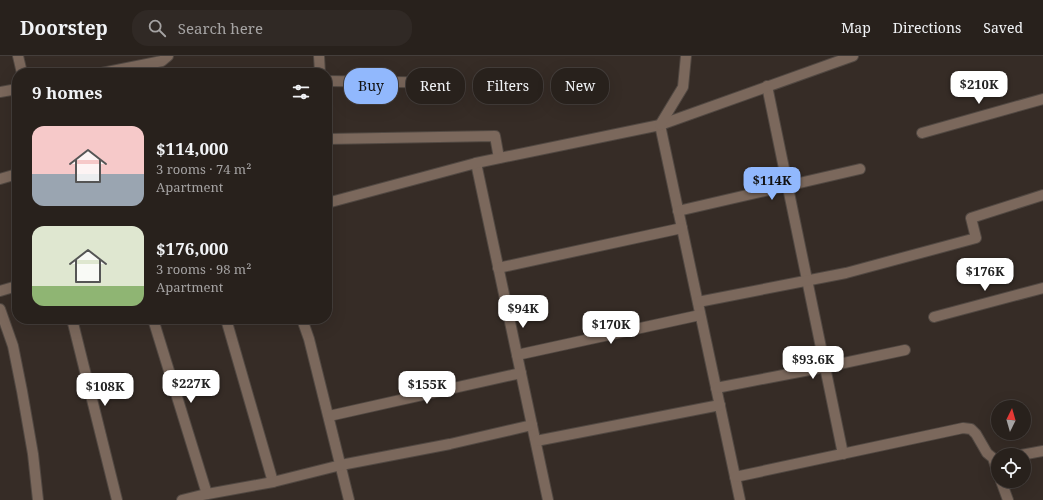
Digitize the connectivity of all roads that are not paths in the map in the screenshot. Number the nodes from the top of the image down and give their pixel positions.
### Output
1 (18, 56) edge
2 (168, 56) edge
3 (319, 56) edge
4 (686, 56) edge
5 (853, 56) edge
6 (21, 68) edge
7 (127, 68) edge
8 (320, 68) edge
9 (332, 81) edge
10 (406, 82) edge
11 (767, 86) junction
12 (12, 90) edge
13 (0, 92) edge
14 (1043, 99) edge
15 (660, 125) junction
16 (922, 133) dead end
17 (332, 139) edge
18 (499, 158) junction
19 (476, 163) junction
20 (860, 169) dead end
21 (12, 175) edge
22 (0, 179) edge
23 (788, 186) junction
24 (1043, 194) edge
25 (332, 202) edge
26 (678, 211) junction
27 (682, 228) junction
28 (498, 268) junction
29 (807, 281) junction
30 (12, 287) edge
31 (1043, 288) edge
32 (0, 291) edge
33 (698, 302) junction
34 (0, 309) edge
35 (700, 315) junction
36 (934, 318) dead end
37 (73, 324) edge
38 (155, 324) edge
39 (227, 324) edge
40 (304, 324) edge
41 (905, 350) dead end
42 (517, 355) junction
43 (825, 367) junction
44 (521, 373) junction
45 (716, 388) junction
46 (720, 405) junction
47 (328, 416) junction
48 (532, 425) junction
49 (536, 441) junction
50 (1043, 451) edge
51 (1031, 453) edge
52 (843, 454) junction
53 (991, 456) edge
54 (341, 465) junction
55 (735, 477) junction
56 (273, 482) junction
57 (1004, 488) edge
58 (206, 494) junction
59 (545, 499) edge
60 (38, 500) edge
61 (117, 500) edge
62 (182, 500) edge
63 (349, 500) edge
64 (740, 500) edge
65 (1008, 500) edge

1 - 6 street
2 - 7 street
3 - 8 street
4 - 15 street
5 - 11 street
9 - 10 street
11 - 15 street
11 - 23 street
12 - 13 street
14 - 16 street
15 - 18 street
15 - 26 street
17 - 18 street
18 - 19 street
19 - 25 street
19 - 28 street
20 - 23 street
21 - 22 street
23 - 26 street
23 - 29 street
24 - 29 street
26 - 27 street
27 - 28 street
27 - 33 street
28 - 42 street
29 - 33 street
29 - 43 street
30 - 32 street
31 - 36 street
33 - 35 street
34 - 60 street
35 - 42 street
35 - 45 street
37 - 61 street
38 - 58 street
39 - 56 street
40 - 47 street
41 - 43 street
42 - 44 street
43 - 45 street
43 - 52 street
44 - 47 street
44 - 48 street
45 - 46 street
46 - 49 street
46 - 55 street
47 - 54 street
48 - 49 street
48 - 54 street
49 - 59 street
50 - 51 street
52 - 53 street
52 - 55 street
54 - 56 street
54 - 63 street
55 - 64 street
56 - 58 street
57 - 65 street
58 - 62 street

